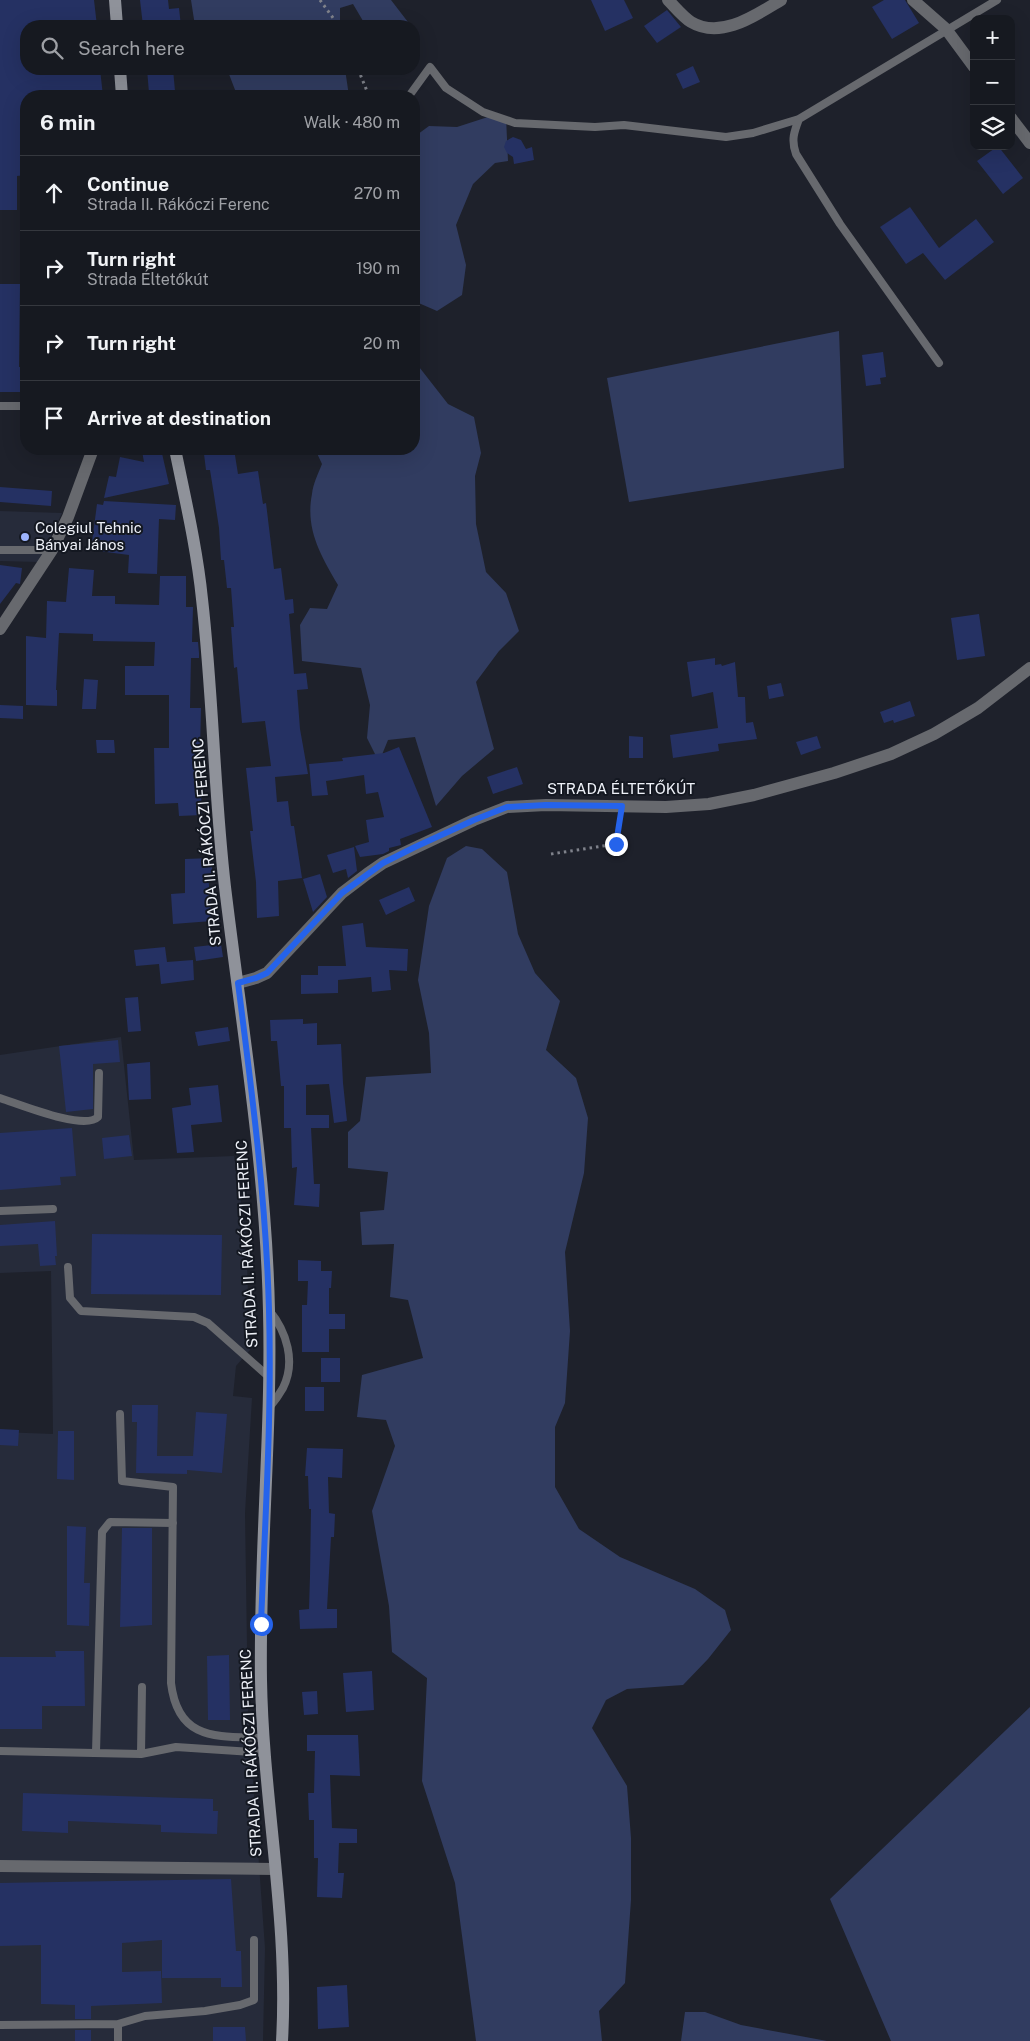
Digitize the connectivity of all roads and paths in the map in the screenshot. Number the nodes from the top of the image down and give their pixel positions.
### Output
1 (115, 0) edge
2 (320, 0) edge
3 (668, 0) edge
4 (781, 0) edge
5 (913, 0) edge
6 (997, 0) edge
7 (117, 20) edge
8 (334, 20) edge
9 (946, 29) junction
10 (970, 62) edge
11 (120, 75) edge
12 (360, 75) edge
13 (122, 90) edge
14 (367, 90) edge
15 (413, 90) edge
16 (799, 119) junction
17 (1015, 123) edge
18 (1030, 144) edge
19 (939, 363) dead end
20 (0, 406) edge
21 (20, 406) edge
22 (92, 455) edge
23 (176, 455) edge
24 (0, 550) edge
25 (52, 550) junction
26 (0, 629) edge
27 (1030, 668) edge
28 (622, 806) junction
29 (551, 854) dead end
30 (238, 983) junction
31 (99, 1073) dead end
32 (0, 1098) edge
33 (53, 1209) dead end
34 (0, 1211) edge
35 (68, 1267) dead end
36 (269, 1310) junction
37 (269, 1377) junction
38 (269, 1408) junction
39 (120, 1414) dead end
40 (173, 1523) junction
41 (142, 1687) dead end
42 (264, 1738) junction
43 (0, 1751) edge
44 (96, 1752) junction
45 (266, 1753) junction
46 (141, 1754) junction
47 (0, 1866) edge
48 (275, 1869) junction
49 (254, 1940) dead end
50 (118, 2024) junction
51 (0, 2025) edge
52 (118, 2041) edge
53 (282, 2041) edge

1 - 7 main road
2 - 8 path
3 - 4 street
5 - 9 street
6 - 9 lane
9 - 10 street
9 - 16 lane
11 - 13 main road
12 - 14 path
15 - 16 lane
16 - 19 lane
17 - 18 street
20 - 21 lane
22 - 25 street
23 - 30 main road, STRADA II. RÁKÓCZI FERENC
24 - 25 lane
25 - 26 street
27 - 28 street, STRADA ÉLTETŐKÚT
28 - 29 path
28 - 30 street, STRADA ÉLTETŐKÚT
30 - 36 main road, STRADA II. RÁKÓCZI FERENC
31 - 32 lane
33 - 34 lane
35 - 37 lane
36 - 37 main road, STRADA II. RÁKÓCZI FERENC
36 - 38 lane
37 - 38 main road, STRADA II. RÁKÓCZI FERENC
38 - 42 main road, STRADA II. RÁKÓCZI FERENC
39 - 40 lane
40 - 42 lane
40 - 44 lane
41 - 46 lane
42 - 45 main road, STRADA II. RÁKÓCZI FERENC
43 - 44 lane
44 - 46 lane
45 - 46 lane
45 - 48 main road, STRADA II. RÁKÓCZI FERENC
47 - 48 street
48 - 53 main road, STRADA II. RÁKÓCZI FERENC
49 - 50 lane
50 - 51 lane
50 - 52 lane

